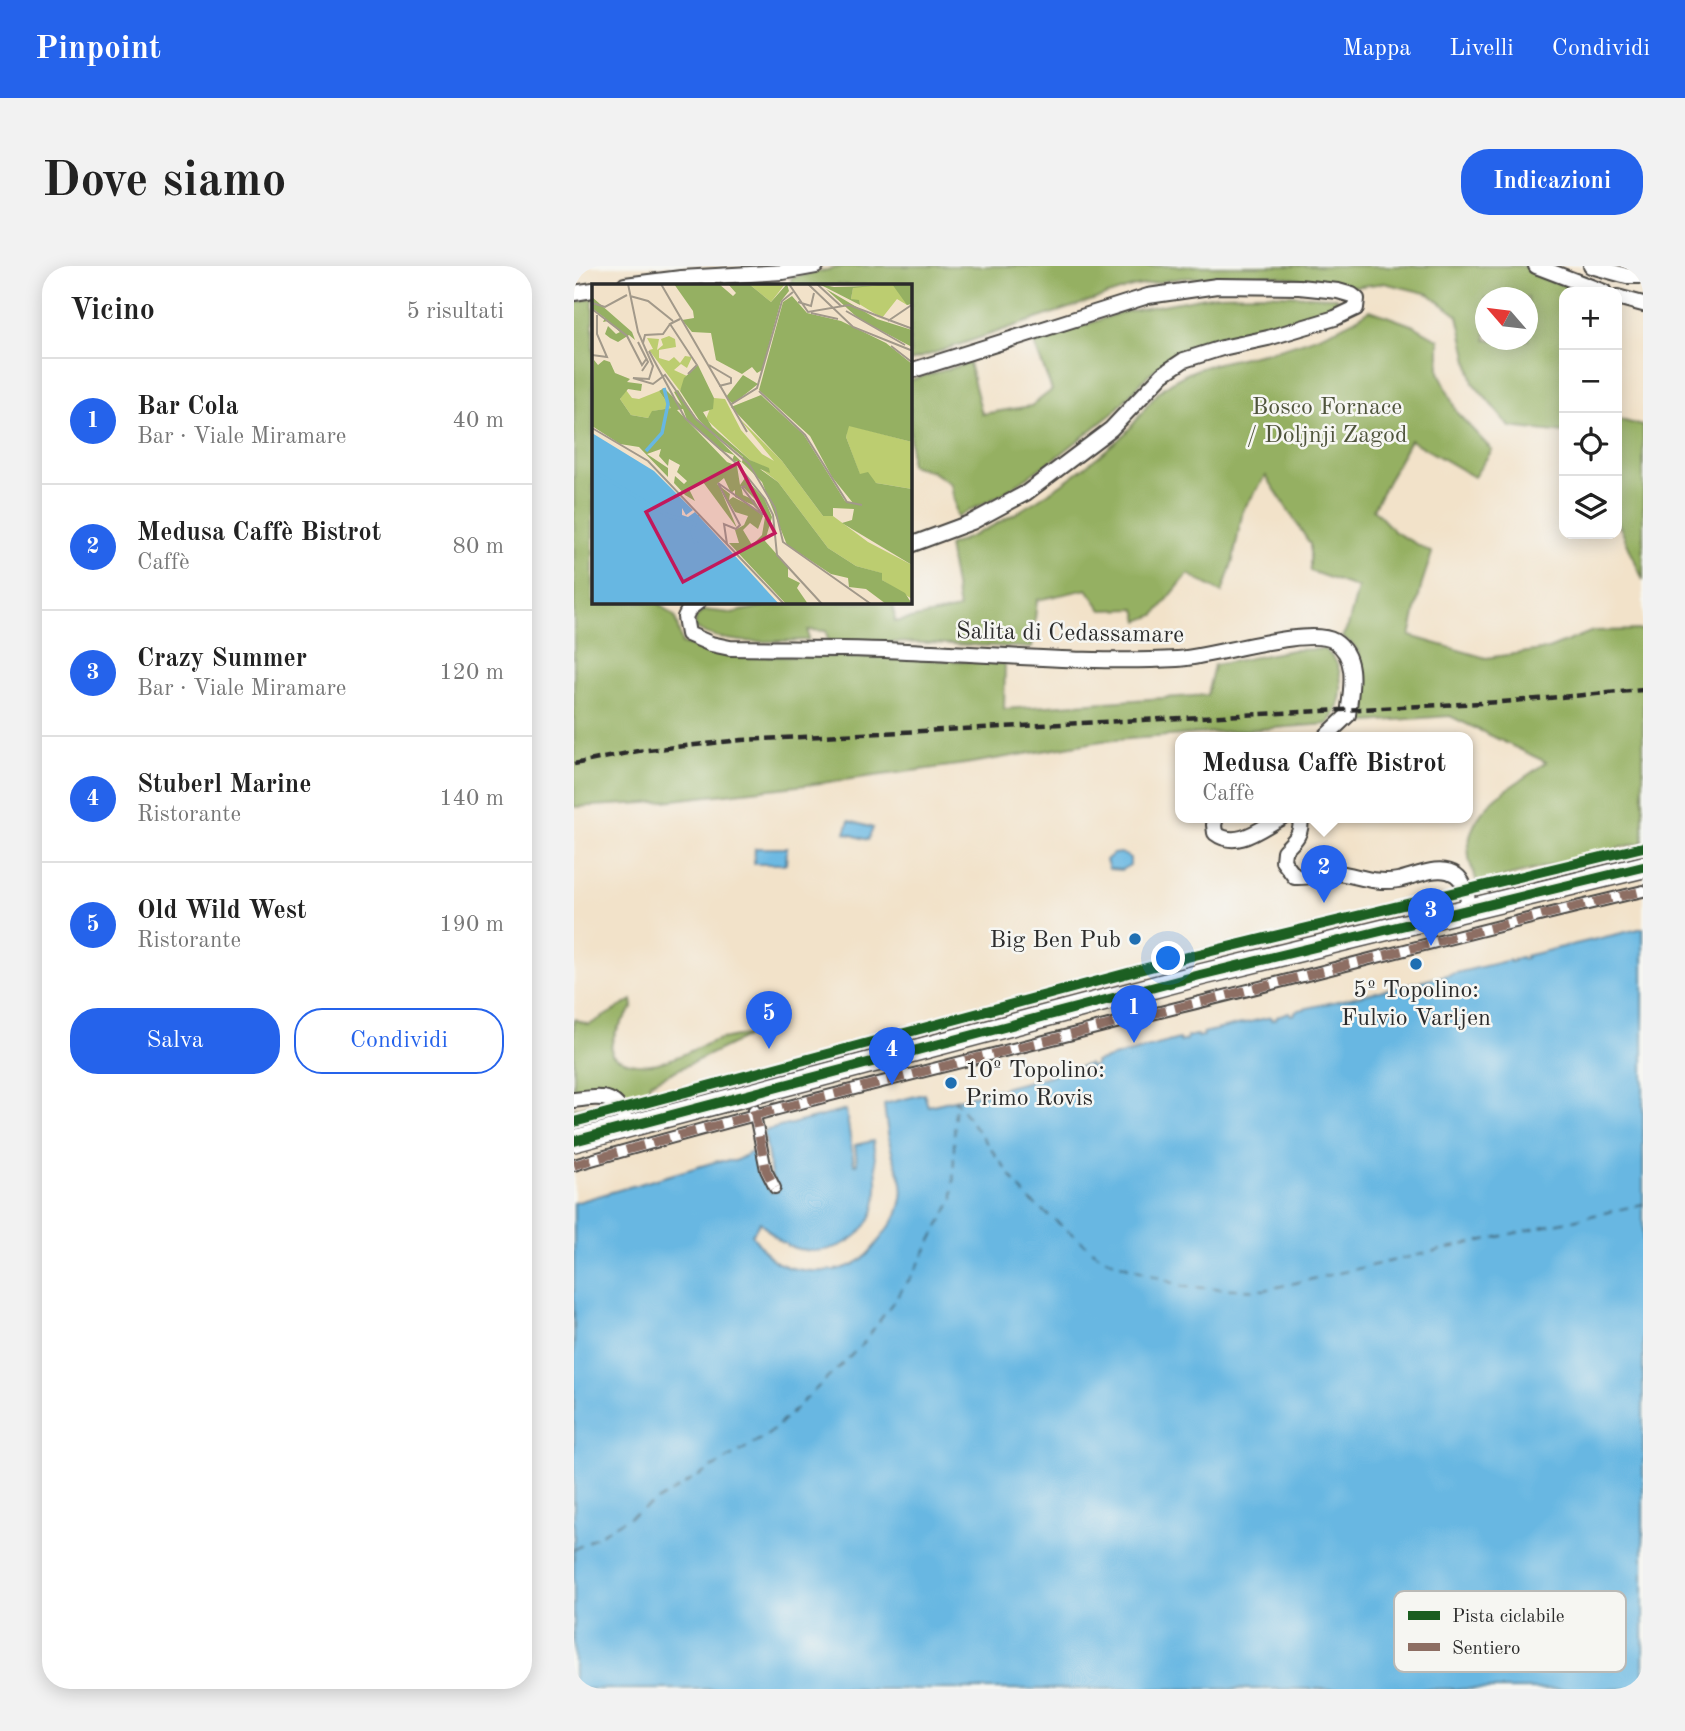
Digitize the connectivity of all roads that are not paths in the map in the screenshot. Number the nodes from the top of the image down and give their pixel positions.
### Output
1 (816, 266) edge
2 (1536, 266) edge
3 (1591, 266) edge
4 (1643, 276) edge
5 (633, 284) edge
6 (1591, 287) edge
7 (592, 289) edge
8 (574, 293) edge
9 (1622, 298) edge
10 (1643, 304) edge
11 (912, 370) edge
12 (912, 544) edge
13 (695, 604) edge
14 (1330, 732) edge
15 (1214, 823) edge
16 (1271, 823) edge
17 (1301, 823) edge
18 (1643, 867) edge
19 (1643, 891) edge
20 (1470, 909) junction
21 (574, 1100) edge
22 (755, 1112) junction
23 (628, 1127) junction
24 (574, 1141) edge
25 (574, 1165) edge
26 (775, 1188) dead end

1 - 5 street
2 - 6 street
3 - 4 street
7 - 8 street
9 - 10 street
11 - 12 street
13 - 14 street, Salita di Cedassamare
15 - 16 street
17 - 20 street
18 - 20 main road
19 - 22 street
20 - 23 main road
21 - 23 street
22 - 25 street
22 - 26 street
23 - 24 main road

